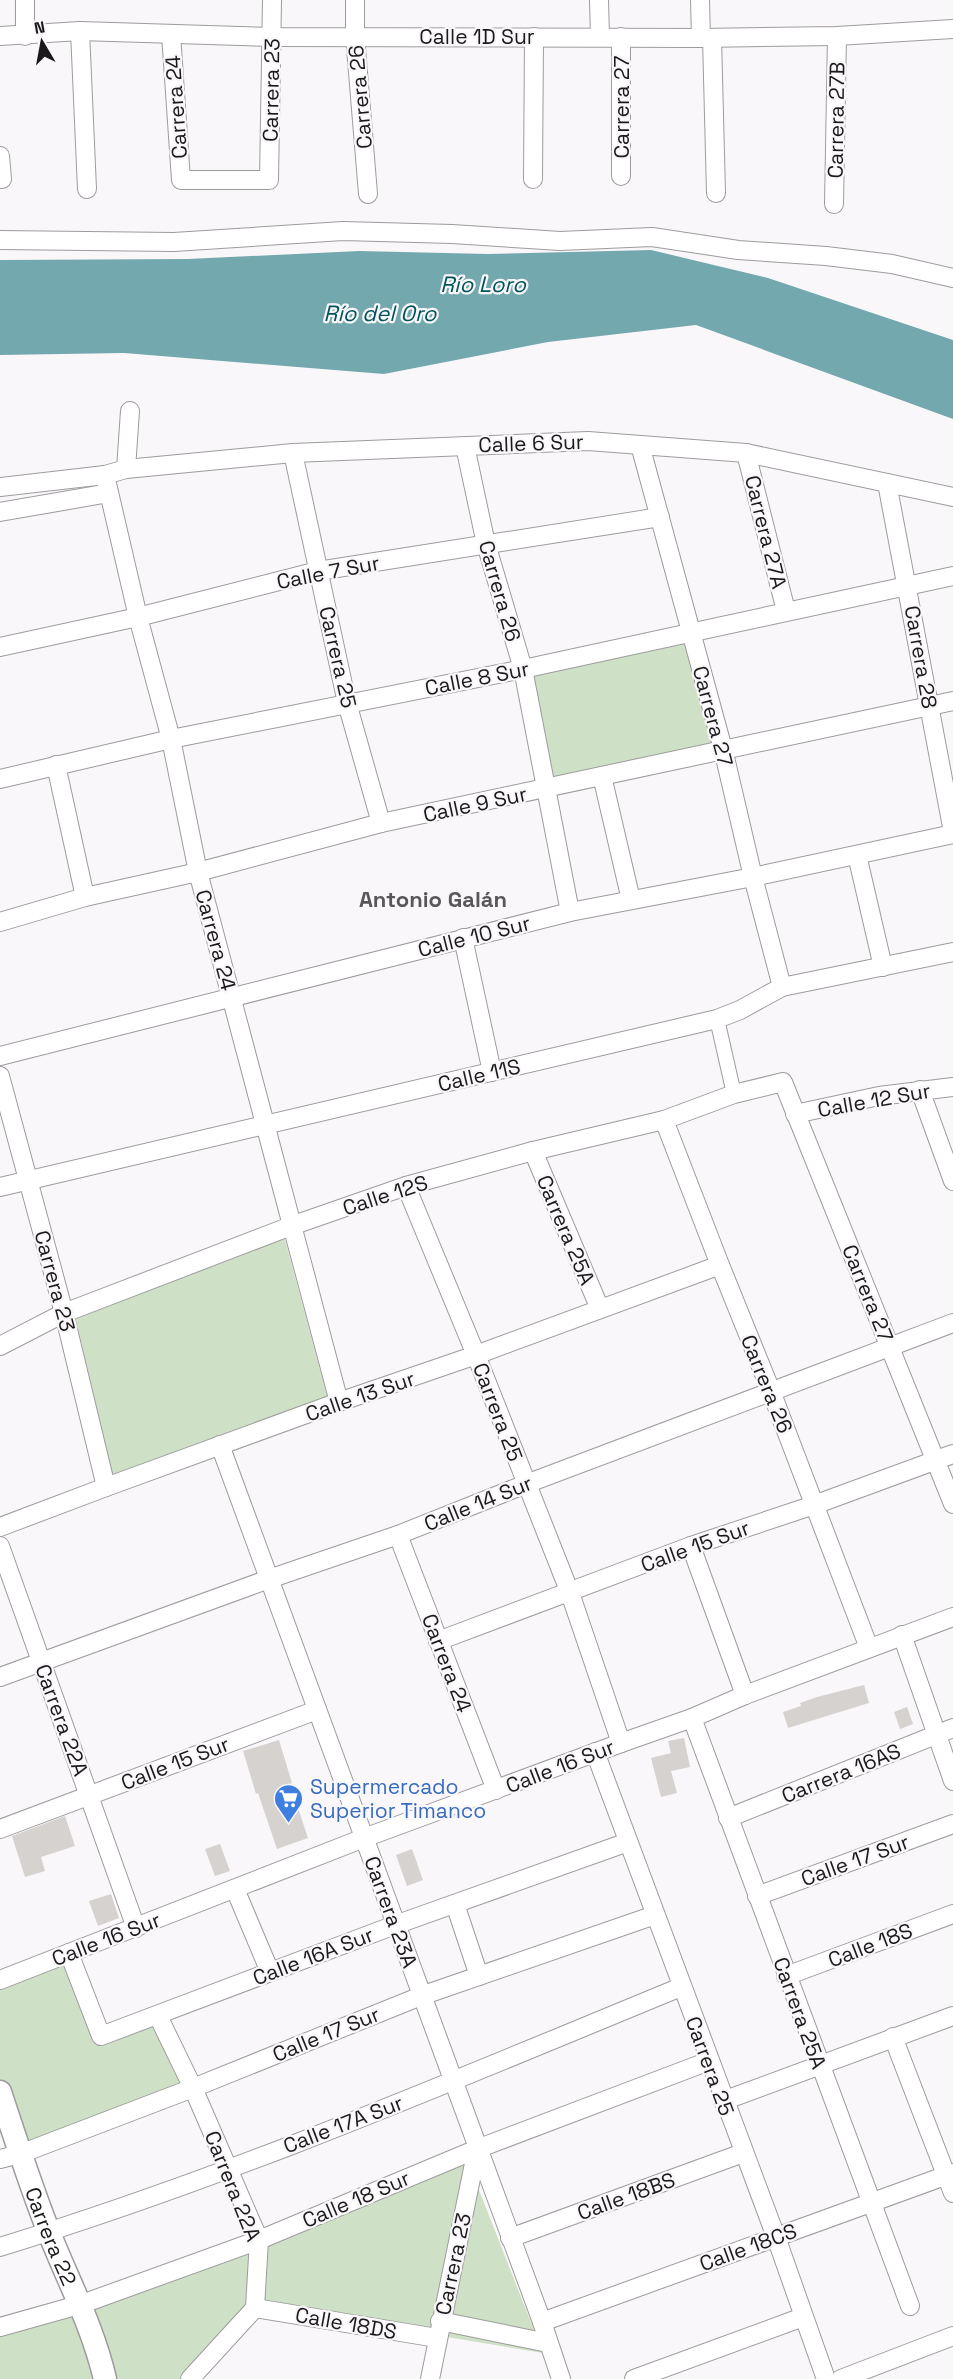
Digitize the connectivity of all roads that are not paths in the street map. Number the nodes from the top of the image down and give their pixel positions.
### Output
1 (25, 0) edge
2 (272, 0) edge
3 (355, 0) edge
4 (599, 0) edge
5 (700, 0) edge
6 (953, 29) edge
7 (80, 31) junction
8 (171, 34) junction
9 (0, 36) edge
10 (25, 36) junction
11 (355, 36) junction
12 (837, 36) junction
13 (272, 37) junction
14 (534, 37) junction
15 (600, 37) junction
16 (621, 37) junction
17 (707, 38) junction
18 (0, 156) edge
19 (621, 176) dead end
20 (533, 178) dead end
21 (2, 179) dead end
22 (269, 180) joint
23 (87, 189) dead end
24 (716, 193) dead end
25 (368, 194) dead end
26 (834, 204) dead end
27 (0, 240) edge
28 (953, 278) edge
29 (130, 411) dead end
30 (640, 445) junction
31 (465, 446) junction
32 (293, 453) junction
33 (746, 453) junction
34 (126, 469) junction
35 (105, 475) junction
36 (887, 483) junction
37 (0, 487) edge
38 (109, 493) junction
39 (953, 497) edge
40 (0, 512) edge
41 (660, 517) junction
42 (486, 544) junction
43 (318, 571) junction
44 (953, 576) edge
45 (908, 584) junction
46 (786, 611) junction
47 (138, 617) junction
48 (690, 632) junction
49 (0, 647) edge
50 (523, 669) junction
51 (953, 701) edge
52 (347, 702) junction
53 (930, 706) junction
54 (171, 739) junction
55 (723, 749) junction
56 (56, 765) junction
57 (602, 776) junction
58 (0, 779) edge
59 (546, 788) junction
60 (381, 823) junction
61 (952, 825) edge
62 (857, 855) junction
63 (198, 872) junction
64 (753, 877) junction
65 (86, 897) junction
66 (632, 900) junction
67 (570, 912) junction
68 (0, 922) edge
69 (464, 938) junction
70 (953, 952) edge
71 (884, 967) junction
72 (782, 987) junction
73 (231, 997) junction
74 (717, 1019) junction
75 (0, 1056) edge
76 (492, 1072) junction
77 (0, 1076) edge
78 (783, 1082) joint
79 (953, 1087) edge
80 (920, 1090) junction
81 (734, 1094) junction
82 (795, 1114) junction
83 (664, 1120) junction
84 (265, 1124) junction
85 (533, 1151) junction
86 (28, 1180) junction
87 (953, 1180) edge
88 (406, 1186) junction
89 (0, 1187) edge
90 (291, 1226) junction
91 (720, 1265) junction
92 (600, 1309) junction
93 (64, 1313) junction
94 (953, 1323) edge
95 (0, 1346) edge
96 (889, 1346) junction
97 (476, 1356) junction
98 (771, 1391) junction
99 (339, 1402) junction
100 (220, 1445) junction
101 (953, 1454) edge
102 (935, 1461) junction
103 (526, 1484) junction
104 (106, 1487) junction
105 (953, 1504) edge
106 (814, 1505) junction
107 (0, 1527) edge
108 (398, 1535) junction
109 (0, 1546) edge
110 (691, 1546) junction
111 (269, 1579) junction
112 (570, 1593) junction
113 (953, 1617) edge
114 (902, 1635) junction
115 (438, 1641) junction
116 (869, 1648) junction
117 (41, 1662) junction
118 (0, 1677) edge
119 (745, 1695) junction
120 (317, 1710) junction
121 (692, 1718) junction
122 (945, 1731) edge
123 (621, 1743) junction
124 (595, 1752) junction
125 (953, 1780) edge
126 (496, 1790) junction
127 (89, 1796) junction
128 (728, 1818) junction
129 (953, 1824) edge
130 (0, 1829) edge
131 (364, 1838) junction
132 (628, 1842) junction
133 (235, 1889) junction
134 (757, 1896) junction
135 (455, 1904) junction
136 (953, 1914) edge
137 (655, 1915) junction
138 (395, 1925) junction
139 (136, 1928) junction
140 (69, 1953) junction
141 (270, 1972) junction
142 (479, 1976) junction
143 (786, 1976) junction
144 (0, 1980) edge
145 (681, 1987) junction
146 (421, 1996) junction
147 (158, 2016) junction
148 (953, 2016) edge
149 (893, 2037) junction
150 (709, 2061) junction
151 (819, 2066) junction
152 (452, 2081) junction
153 (193, 2088) junction
154 (0, 2092) edge
155 (723, 2101) junction
156 (477, 2149) junction
157 (742, 2153) junction
158 (10, 2157) edge
159 (226, 2169) junction
160 (950, 2174) edge
161 (953, 2193) edge
162 (872, 2202) junction
163 (49, 2232) junction
164 (776, 2237) junction
165 (510, 2238) junction
166 (259, 2240) junction
167 (0, 2247) edge
168 (82, 2304) junction
169 (910, 2306) dead end
170 (255, 2307) junction
171 (803, 2317) junction
172 (542, 2322) junction
173 (0, 2327) edge
174 (439, 2329) junction
175 (953, 2336) edge
176 (548, 2343) junction
177 (105, 2379) edge
178 (190, 2379) edge
179 (430, 2379) edge
180 (561, 2379) edge
181 (634, 2379) edge
182 (826, 2379) edge
183 (841, 2379) edge

1 - 10 street
2 - 13 street, Carrera 23
3 - 11 street, Carrera 26
4 - 15 street
5 - 17 street
6 - 12 street, Calle 1D Sur
7 - 8 street, Calle 1D Sur
7 - 10 street, Calle 1D Sur
7 - 23 street
8 - 13 street, Calle 1D Sur
8 - 22 street, Carrera 24
9 - 10 street, Calle 1D Sur
11 - 13 street, Calle 1D Sur
11 - 14 street, Calle 1D Sur
11 - 25 street, Carrera 26
12 - 17 street, Calle 1D Sur
12 - 26 street, Carrera 27B
13 - 22 street, Carrera 23
14 - 15 street, Calle 1D Sur
14 - 20 street
15 - 16 street, Calle 1D Sur
16 - 17 street, Calle 1D Sur
16 - 19 street, Carrera 27
17 - 24 street
18 - 21 street
27 - 28 street
29 - 34 street
30 - 31 street, Calle 6 Sur
30 - 33 street, Calle 6 Sur
30 - 41 street, Carrera 27
31 - 32 street, Calle 6 Sur
31 - 42 street, Carrera 26
32 - 34 street, Calle 6 Sur
32 - 43 street, Carrera 25
33 - 36 street, Calle 6 Sur
33 - 46 street, Carrera 27A
34 - 35 street, Calle 6 Sur
35 - 37 street, Calle 6 Sur
35 - 38 street, Carrera 24
36 - 39 street, Calle 6 Sur
36 - 45 street, Carrera 28
38 - 40 street
38 - 47 street, Carrera 24
41 - 42 street, Calle 7 Sur
41 - 48 street, Carrera 27
42 - 43 street, Calle 7 Sur
42 - 50 street, Carrera 26
43 - 47 street, Calle 7 Sur
43 - 52 street, Carrera 25
44 - 45 street, Calle 8 Sur
45 - 46 street, Calle 8 Sur
45 - 53 street, Carrera 28
46 - 48 street, Calle 8 Sur
47 - 49 street, Calle 7 Sur
47 - 54 street, Carrera 24
48 - 50 street, Calle 8 Sur
48 - 55 street, Carrera 27
50 - 52 street, Calle 8 Sur
50 - 59 street, Carrera 26
51 - 53 street, Calle 9 Sur
52 - 54 street, Calle 8 Sur
52 - 60 street, Carrera 25
53 - 55 street, Calle 9 Sur
53 - 61 street, Carrera 28
54 - 56 street, Calle 8 Sur
54 - 63 street, Carrera 24
55 - 57 street, Calle 9 Sur
55 - 64 street, Carrera 27
56 - 58 street, Calle 8 Sur
56 - 65 street
57 - 59 street, Calle 9 Sur
57 - 66 street
59 - 60 street, Calle 9 Sur
59 - 67 street, Carrera 26
60 - 63 street, Calle 9 Sur
61 - 62 street, Calle 10 Sur
62 - 64 street, Calle 10 Sur
62 - 71 street
63 - 65 street, Calle 9 Sur
63 - 73 street, Carrera 24
64 - 66 street, Calle 10 Sur
64 - 72 street, Carrera 27
65 - 68 street, Calle 9 Sur
66 - 67 street, Calle 10 Sur
67 - 69 street, Calle 10 Sur
69 - 73 street, Calle 10 Sur
69 - 76 street
70 - 71 street, Calle 11S
71 - 72 street, Calle 11S
72 - 74 street, Calle 11S
73 - 75 street, Calle 10 Sur
73 - 84 street, Carrera 24
74 - 76 street, Calle 11S
74 - 81 street
76 - 84 street, Calle 11S
77 - 86 street, Carrera 23
78 - 81 street, Calle 12S
78 - 82 street, Carrera 27
79 - 80 street, Calle 12 Sur
80 - 82 street, Calle 12 Sur
80 - 87 street
81 - 83 street, Calle 12S
82 - 96 street, Carrera 27
83 - 85 street, Calle 12S
83 - 91 street, Carrera 26
84 - 86 street, Calle 11S
84 - 90 street, Carrera 24
85 - 88 street, Calle 12S
85 - 92 street, Carrera 25A
86 - 89 street, Calle 11S
86 - 93 street, Carrera 23
88 - 90 street, Calle 12S
88 - 97 street, Carrera 25
90 - 93 street, Calle 12S
90 - 99 street, Carrera 24
91 - 92 street, Calle 13 Sur
91 - 98 street, Carrera 26
92 - 97 street, Calle 13 Sur
93 - 95 street, Calle 12S
93 - 104 street, Carrera 23
94 - 96 street, Calle 14 Sur
96 - 98 street, Calle 14 Sur
96 - 102 street, Carrera 27
97 - 99 street, Calle 13 Sur
97 - 103 street, Carrera 25
98 - 103 street, Calle 14 Sur
98 - 106 street, Carrera 26
99 - 100 street, Calle 13 Sur
100 - 104 street, Calle 13 Sur
100 - 111 street, Carrera 23A
101 - 102 street, Calle 15 Sur
102 - 105 street, Carrera 27
102 - 106 street, Calle 15 Sur
103 - 108 street, Calle 14 Sur
103 - 112 street, Carrera 25
104 - 107 street, Calle 13 Sur
106 - 110 street, Calle 15 Sur
106 - 116 street, Carrera 26
108 - 111 street, Calle 14 Sur
108 - 115 street, Carrera 24
109 - 117 street, Carrera 22A
110 - 112 street, Calle 15 Sur
110 - 119 street
111 - 117 street, Calle 14 Sur
111 - 120 street, Carrera 23A
112 - 115 street, Calle 15 Sur
112 - 123 street, Carrera 25
113 - 114 street, Calle 16 Sur
114 - 116 street, Calle 16 Sur
114 - 122 street
115 - 126 street, Carrera 24
116 - 119 street, Calle 16 Sur
117 - 118 street, Calle 14 Sur
117 - 127 street, Carrera 22A
119 - 121 street, Calle 16 Sur
120 - 127 street, Calle 15 Sur
120 - 131 street, Carrera 23A
121 - 123 street, Calle 16 Sur
121 - 128 street, Carrera 25A
122 - 125 street
122 - 128 street, Carrera 16AS
123 - 124 street, Calle 16 Sur
124 - 126 street, Calle 16 Sur
124 - 132 street, Carrera 25
126 - 131 street, Calle 16 Sur
127 - 130 street, Calle 15 Sur
127 - 139 street, Carrera 22A
128 - 134 street, Carrera 25A
129 - 134 street, Calle 17 Sur
131 - 133 street, Calle 16 Sur
131 - 138 street, Carrera 23A
132 - 135 street, Calle 16A Sur
132 - 137 street, Carrera 25
133 - 139 street, Calle 16 Sur
133 - 141 street
134 - 143 street, Carrera 25A
135 - 138 street, Calle 16A Sur
135 - 142 street
136 - 143 street, Calle 18S
137 - 142 street, Calle 17 Sur
137 - 145 street, Carrera 25
138 - 141 street, Calle 16A Sur
138 - 146 street, Carrera 23A
139 - 140 street, Calle 16 Sur
140 - 144 street, Calle 16 Sur
140 - 147 street, Calle 16A Sur
141 - 147 street, Calle 16A Sur
142 - 146 street, Calle 17 Sur
143 - 151 street, Carrera 25A
145 - 150 street, Carrera 25
145 - 152 street, Calle 17A Sur
146 - 152 street, Carrera 23A
146 - 153 street, Calle 17 Sur
147 - 153 street, Carrera 22A
148 - 149 street
149 - 151 street
149 - 160 street
150 - 155 street, Carrera 25
150 - 156 street, Calle 18 Sur
151 - 155 street
151 - 162 street, Carrera 25A
152 - 156 street, Carrera 23A
152 - 159 street, Calle 17A Sur
153 - 158 street, Calle 17 Sur
153 - 159 street, Carrera 22A
154 - 158 street, Carrera 22
155 - 157 street, Carrera 25
156 - 165 street, Carrera 23A
156 - 166 street, Calle 18 Sur
156 - 174 street, Carrera 23
157 - 164 street, Carrera 25
157 - 165 street, Calle 18BS
158 - 163 street, Carrera 22
159 - 163 street, Calle 17A Sur
159 - 166 street, Carrera 22A
160 - 161 street
160 - 162 street, Calle 18CS
162 - 164 street, Calle 18CS
162 - 169 street, Carrera 25A
163 - 167 street, Calle 17A Sur
163 - 168 street, Carrera 22
164 - 171 street, Carrera 25
164 - 172 street, Calle 18CS
165 - 172 street, Carrera 23A
166 - 168 street, Calle 18 Sur
166 - 170 street, Carrera 22A
168 - 173 street, Calle 18 Sur
168 - 177 street, Carrera 22
170 - 174 street, Calle 18DS
170 - 178 street
171 - 181 street
171 - 182 street, Carrera 25
172 - 176 street, Carrera 23A
174 - 176 street, Calle 18DS
174 - 179 street, Carrera 23
175 - 183 street
176 - 180 street, Carrera 23A

